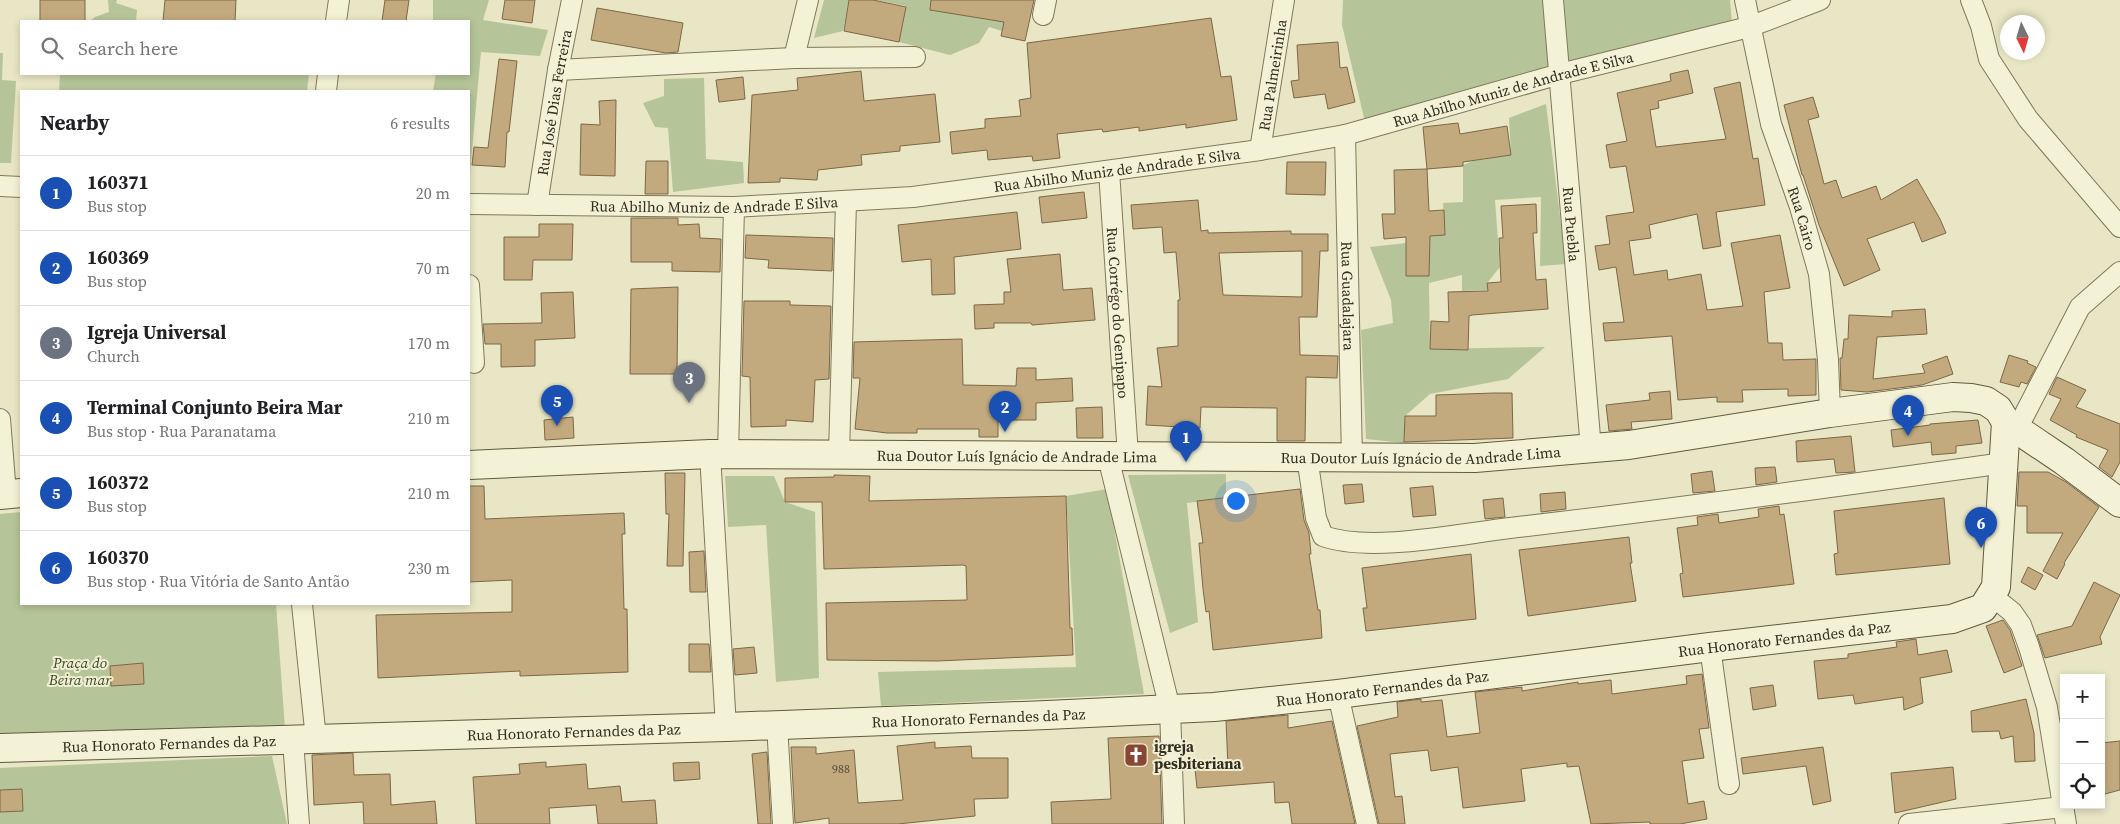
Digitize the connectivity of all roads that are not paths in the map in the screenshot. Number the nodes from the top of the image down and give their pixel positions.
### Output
1 (339, 0) edge
2 (572, 0) edge
3 (808, 0) edge
4 (1284, 0) edge
5 (1553, 0) edge
6 (1745, 0) edge
7 (1820, 0) edge
8 (1970, 0) edge
9 (336, 20) edge
10 (1749, 27) junction
11 (915, 57) dead end
12 (794, 58) junction
13 (558, 70) junction
14 (1560, 74) junction
15 (328, 75) edge
16 (326, 90) edge
17 (1345, 135) junction
18 (1260, 150) junction
19 (1109, 170) junction
20 (0, 186) edge
21 (20, 187) edge
22 (846, 202) junction
23 (470, 204) edge
24 (537, 205) junction
25 (734, 207) junction
26 (2120, 228) edge
27 (2120, 272) edge
28 (470, 301) edge
29 (474, 363) dead end
30 (1830, 414) junction
31 (0, 419) edge
32 (2011, 425) junction
33 (1591, 449) junction
34 (719, 454) junction
35 (839, 454) junction
36 (1118, 457) junction
37 (1307, 457) junction
38 (1352, 458) junction
39 (2004, 463) junction
40 (470, 465) edge
41 (9, 494) edge
42 (2120, 504) edge
43 (1992, 596) junction
44 (302, 605) edge
45 (1710, 647) junction
46 (1338, 694) junction
47 (1170, 709) junction
48 (777, 725) junction
49 (726, 727) junction
50 (304, 739) junction
51 (0, 748) edge
52 (1729, 784) dead end
53 (2064, 816) edge
54 (299, 824) edge
55 (783, 824) edge
56 (1174, 824) edge
57 (1367, 824) edge
58 (1909, 824) edge

1 - 9 street
2 - 13 street, Rua José Dias Ferreira
3 - 12 street
4 - 18 street, Rua Palmeirinha
5 - 14 street, Rua Puebla
6 - 10 street, Rua Cairo
7 - 10 street, Rua Abilho Muniz de Andrade E Silva
8 - 26 street
10 - 14 street, Rua Abilho Muniz de Andrade E Silva
10 - 30 street, Rua Cairo
11 - 12 street
12 - 13 street
13 - 24 street, Rua José Dias Ferreira
14 - 17 street, Rua Abilho Muniz de Andrade E Silva
14 - 33 street, Rua Puebla
15 - 16 street
17 - 18 street, Rua Abilho Muniz de Andrade E Silva
17 - 38 street, Rua Guadalajara
18 - 19 street, Rua Abilho Muniz de Andrade E Silva
19 - 22 street, Rua Abilho Muniz de Andrade E Silva
19 - 36 street, Rua Corrégo do Genipapo
20 - 21 street
22 - 25 street, Rua Abilho Muniz de Andrade E Silva
22 - 35 street
23 - 24 street, Rua Abilho Muniz de Andrade E Silva
24 - 25 street, Rua Abilho Muniz de Andrade E Silva
25 - 34 street
27 - 32 street
28 - 29 street
30 - 32 main road, Rua Doutor Luís Ignácio de Andrade Lima
30 - 33 main road, Rua Doutor Luís Ignácio de Andrade Lima
31 - 41 street
32 - 39 main road
32 - 42 main road, Rua Doutor Luís Ignácio de Andrade Lima
33 - 38 main road, Rua Doutor Luís Ignácio de Andrade Lima
34 - 35 main road, Rua Doutor Luís Ignácio de Andrade Lima
34 - 40 main road, Rua Doutor Luís Ignácio de Andrade Lima
34 - 49 street
35 - 36 main road, Rua Doutor Luís Ignácio de Andrade Lima
36 - 37 main road, Rua Doutor Luís Ignácio de Andrade Lima
36 - 47 street, Rua Corrégo do Genipapo
37 - 38 main road, Rua Doutor Luís Ignácio de Andrade Lima
37 - 39 street
39 - 43 main road
43 - 45 main road, Rua Honorato Fernandes da Paz
43 - 53 street
44 - 50 street
45 - 46 main road, Rua Honorato Fernandes da Paz
45 - 52 street
46 - 47 main road, Rua Honorato Fernandes da Paz
46 - 57 street
47 - 48 main road, Rua Honorato Fernandes da Paz
47 - 56 street, Rua Corrégo do Genipapo
48 - 49 main road, Rua Honorato Fernandes da Paz
48 - 55 street
49 - 50 main road, Rua Honorato Fernandes da Paz
50 - 51 main road, Rua Honorato Fernandes da Paz
50 - 54 street
53 - 58 street

